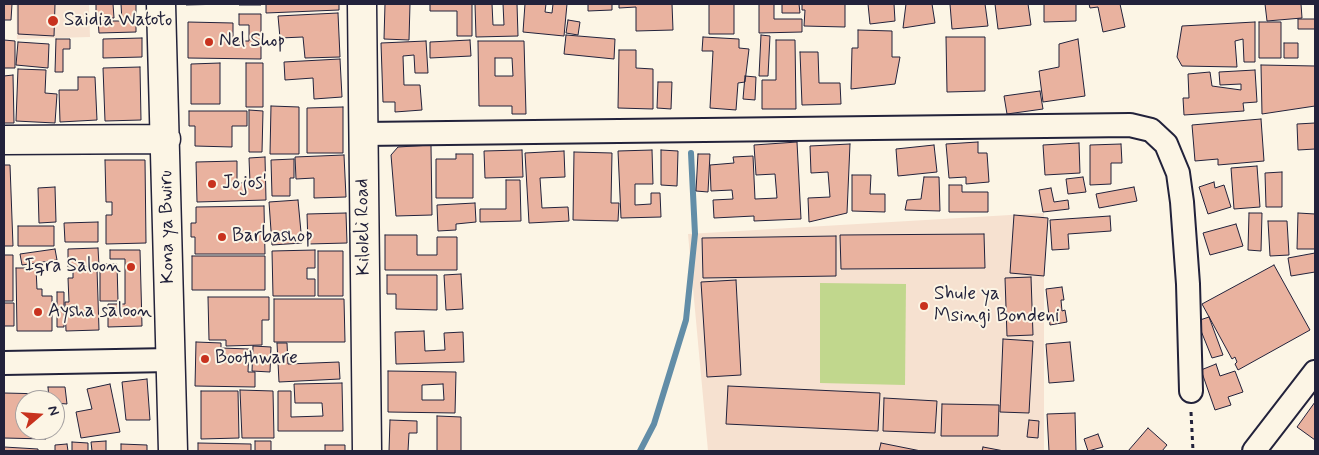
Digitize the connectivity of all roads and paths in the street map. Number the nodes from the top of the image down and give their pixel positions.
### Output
1 (161, 4) edge
2 (362, 4) edge
3 (364, 134) junction
4 (166, 139) junction
5 (4, 140) edge
6 (171, 360) junction
7 (4, 362) edge
8 (1315, 372) edge
9 (1191, 391) joint
10 (173, 451) edge
11 (367, 451) edge
12 (1193, 451) edge
13 (1254, 451) edge

1 - 4 street, Kona ya Bwiru
2 - 3 street, Kiloleli Road
3 - 9 street
3 - 11 street, Kiloleli Road
4 - 5 street
4 - 6 street, Kona ya Bwiru
6 - 7 street
6 - 10 street, Kona ya Bwiru
8 - 13 street
9 - 12 path

